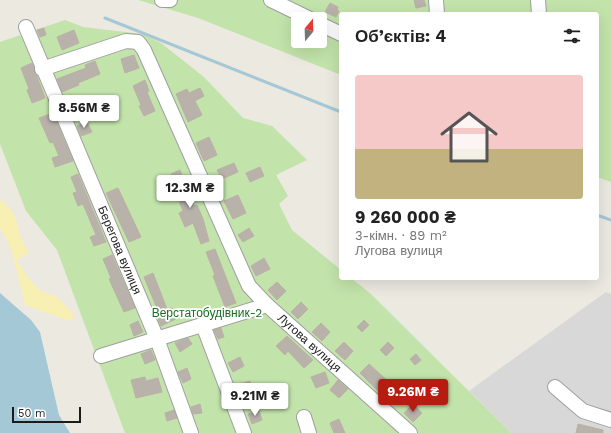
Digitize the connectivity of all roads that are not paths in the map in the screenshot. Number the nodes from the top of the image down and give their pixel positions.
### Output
1 (162, 0) edge
2 (170, 0) edge
3 (271, 0) edge
4 (436, 0) edge
5 (538, 0) edge
6 (296, 12) edge
7 (437, 12) edge
8 (539, 12) edge
9 (26, 27) dead end
10 (327, 27) edge
11 (339, 33) edge
12 (42, 69) junction
13 (267, 305) junction
14 (203, 325) junction
15 (157, 339) junction
16 (100, 356) dead end
17 (555, 386) dead end
18 (304, 417) dead end
19 (611, 420) edge
20 (191, 433) edge
21 (244, 433) edge
22 (309, 433) edge
23 (410, 433) edge

1 - 2 street
3 - 6 street
4 - 7 street
5 - 8 street
9 - 12 street, Берегова вулиця
10 - 11 street
12 - 13 street, Лугова вулиця
12 - 15 street, Берегова вулиця
13 - 14 street
13 - 23 street, Лугова вулиця
14 - 15 street
14 - 21 street
15 - 16 street
15 - 20 street, Берегова вулиця
17 - 19 street
18 - 22 street

